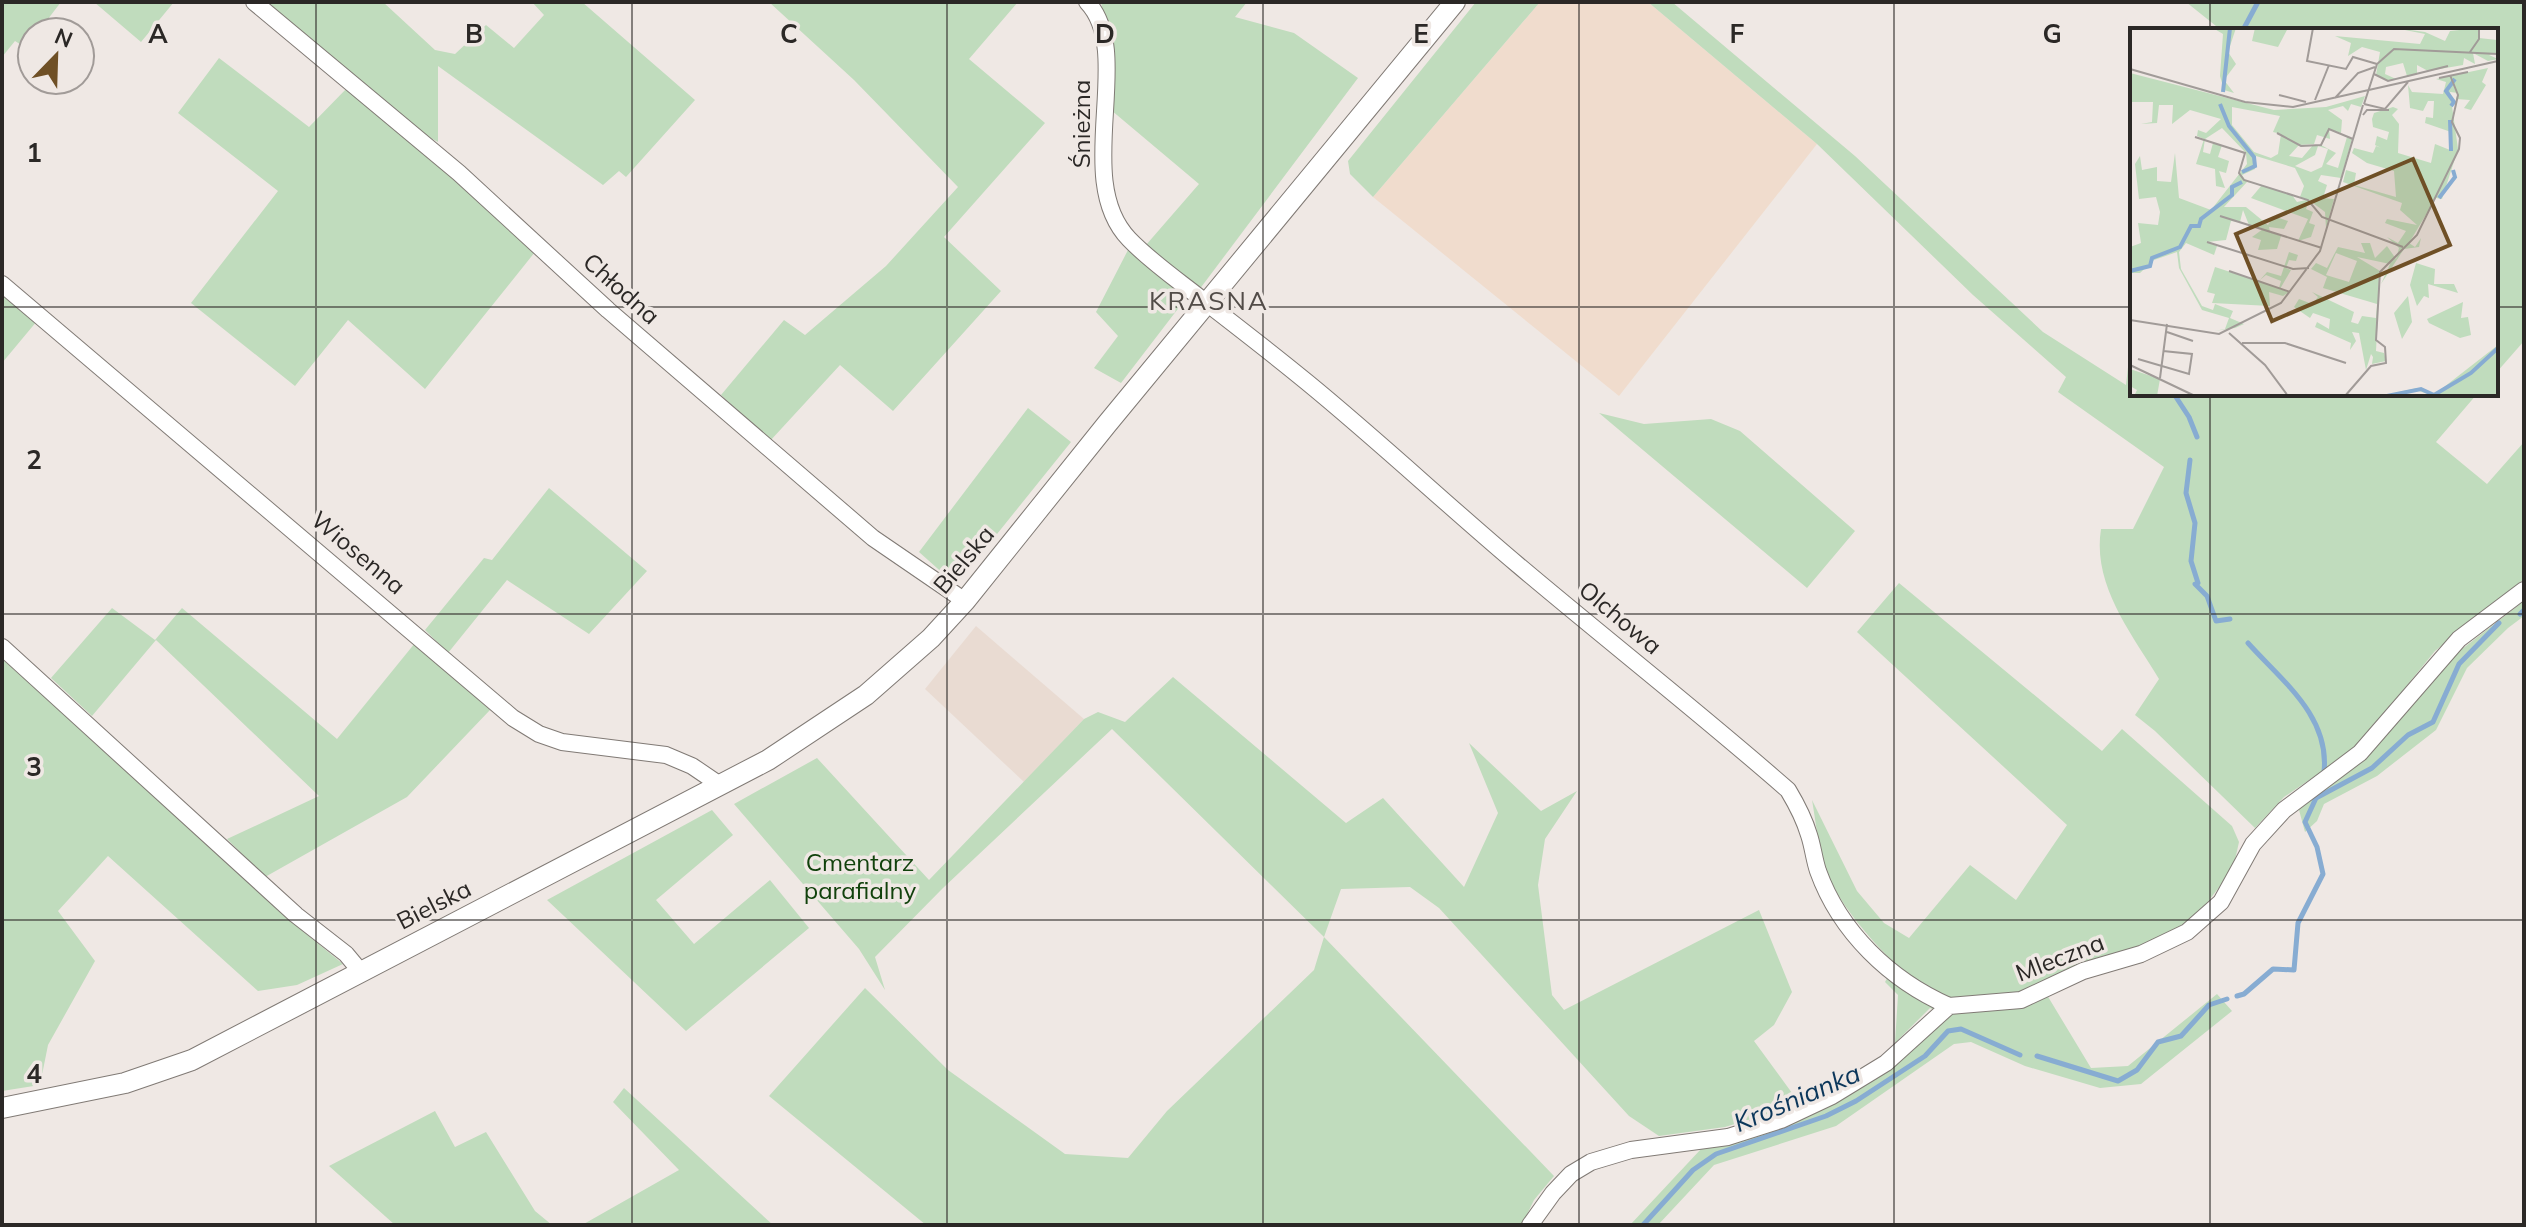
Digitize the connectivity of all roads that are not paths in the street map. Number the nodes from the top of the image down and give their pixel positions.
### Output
1 (254, 2) edge
2 (1087, 2) edge
3 (1455, 2) edge
4 (2, 284) edge
5 (1207, 303) junction
6 (2524, 590) edge
7 (965, 601) junction
8 (2, 647) edge
9 (720, 785) junction
10 (361, 972) junction
11 (1949, 1006) junction
12 (2, 1108) edge
13 (1530, 1225) edge

1 - 7 street, Chłodna
2 - 5 street, Śnieżna
3 - 5 street, Bielska
4 - 9 street, Wiosenna
5 - 7 street, Bielska
5 - 11 street, Olchowa
6 - 11 street, Mleczna
7 - 9 street, Bielska
8 - 10 street
9 - 10 street, Bielska
10 - 12 street, Bielska
11 - 13 street

